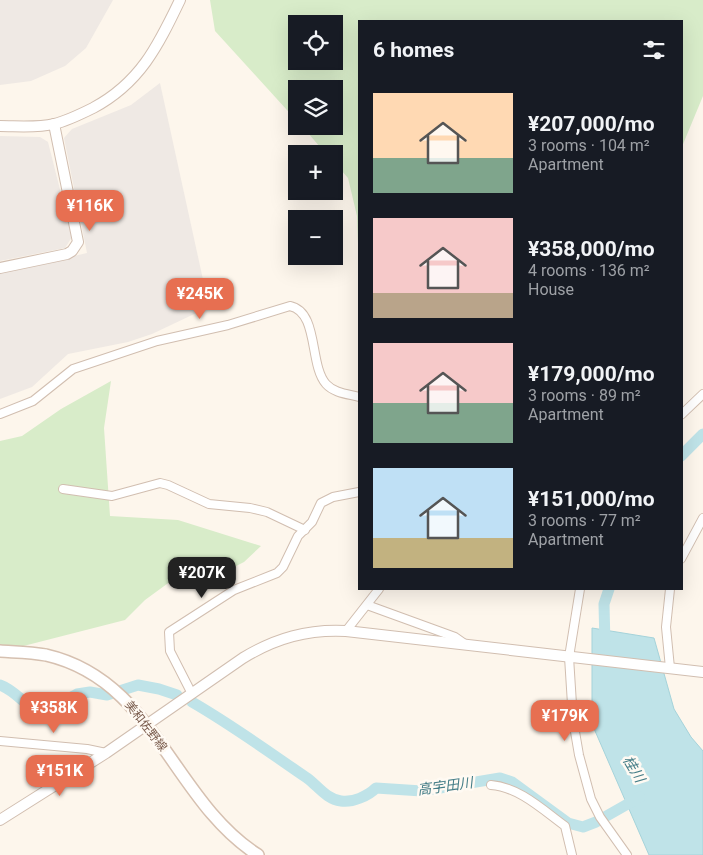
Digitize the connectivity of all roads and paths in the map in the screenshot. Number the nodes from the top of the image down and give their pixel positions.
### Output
1 (180, 0) edge
2 (54, 124) junction
3 (0, 126) edge
4 (0, 268) edge
5 (703, 394) edge
6 (358, 397) edge
7 (683, 413) edge
8 (0, 414) edge
9 (63, 489) dead end
10 (358, 492) edge
11 (703, 518) edge
12 (305, 530) junction
13 (683, 556) edge
14 (378, 590) edge
15 (580, 590) edge
16 (670, 590) edge
17 (367, 605) junction
18 (346, 631) junction
19 (465, 644) junction
20 (0, 651) edge
21 (571, 657) junction
22 (668, 668) junction
23 (703, 672) edge
24 (192, 694) junction
25 (147, 724) junction
26 (0, 741) edge
27 (106, 753) junction
28 (491, 785) dead end
29 (0, 820) edge
30 (258, 855) edge
31 (572, 855) edge
32 (626, 855) edge

1 - 2 street
2 - 3 street
2 - 4 street
5 - 7 street
6 - 8 street
9 - 12 street
10 - 12 street
11 - 13 street
12 - 24 street
14 - 17 street
15 - 21 street
16 - 22 street
17 - 18 street
17 - 19 street
18 - 19 street
18 - 24 street
19 - 21 street
20 - 25 main road, 美和佐野線
21 - 22 street
21 - 32 street
22 - 23 street
24 - 25 street
25 - 27 street
25 - 30 main road, 美和佐野線
26 - 27 street
27 - 29 street
28 - 31 street

